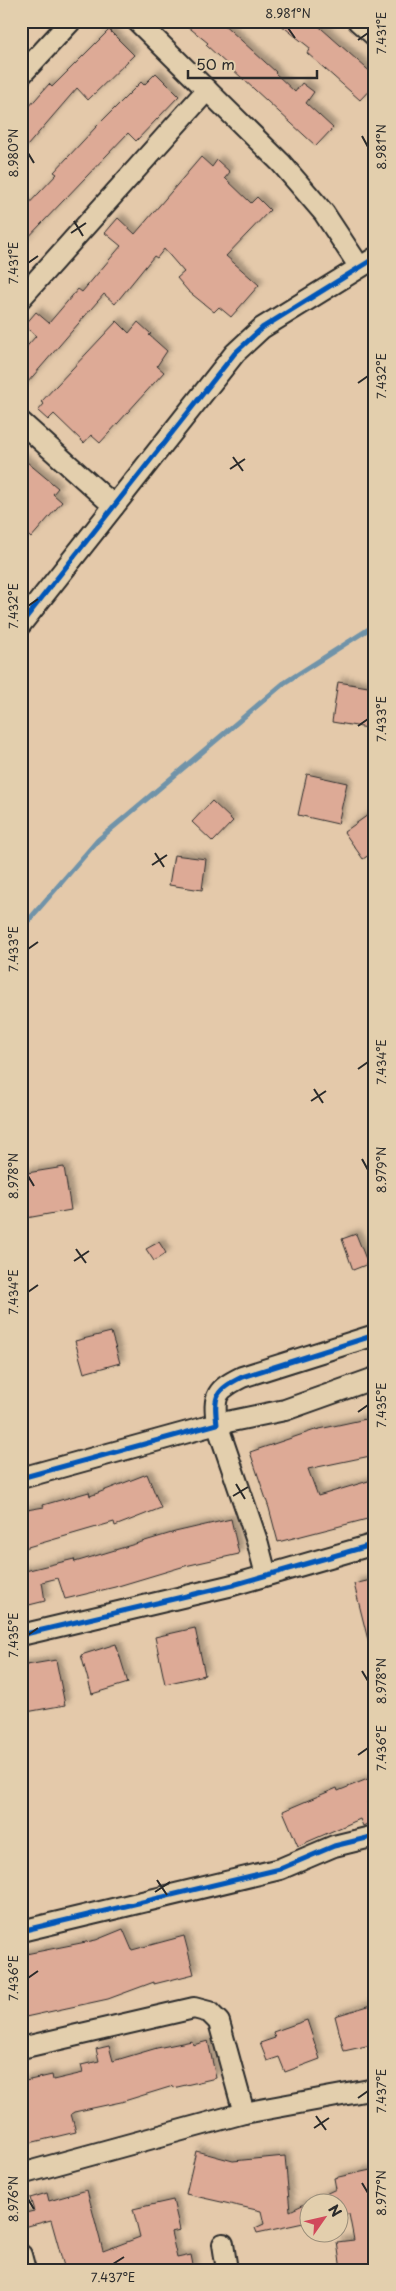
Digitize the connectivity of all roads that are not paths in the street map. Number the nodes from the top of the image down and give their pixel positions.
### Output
1 (71, 21) edge
2 (137, 21) edge
3 (358, 21) edge
4 (375, 36) edge
5 (21, 75) edge
6 (206, 90) junction
7 (367, 262) edge
8 (21, 298) edge
9 (21, 422) edge
10 (114, 506) junction
11 (21, 624) edge
12 (375, 1335) edge
13 (375, 1378) edge
14 (217, 1424) junction
15 (21, 1478) edge
16 (375, 1544) edge
17 (266, 1576) junction
18 (21, 1635) edge
19 (375, 1836) edge
20 (21, 1931) edge
21 (21, 2048) edge
22 (375, 2089) edge
23 (244, 2113) junction
24 (21, 2174) edge
25 (222, 2244) dead end
26 (21, 2255) edge
27 (25, 2270) edge
28 (227, 2270) edge

1 - 5 street
2 - 6 street
3 - 4 street
6 - 7 street
6 - 8 street
7 - 10 street
9 - 10 street
10 - 11 street
12 - 14 street
13 - 14 street
14 - 15 street
14 - 17 street
16 - 17 street
17 - 18 street
19 - 20 street
21 - 23 street
22 - 23 street
23 - 24 street
25 - 28 street
26 - 27 street

